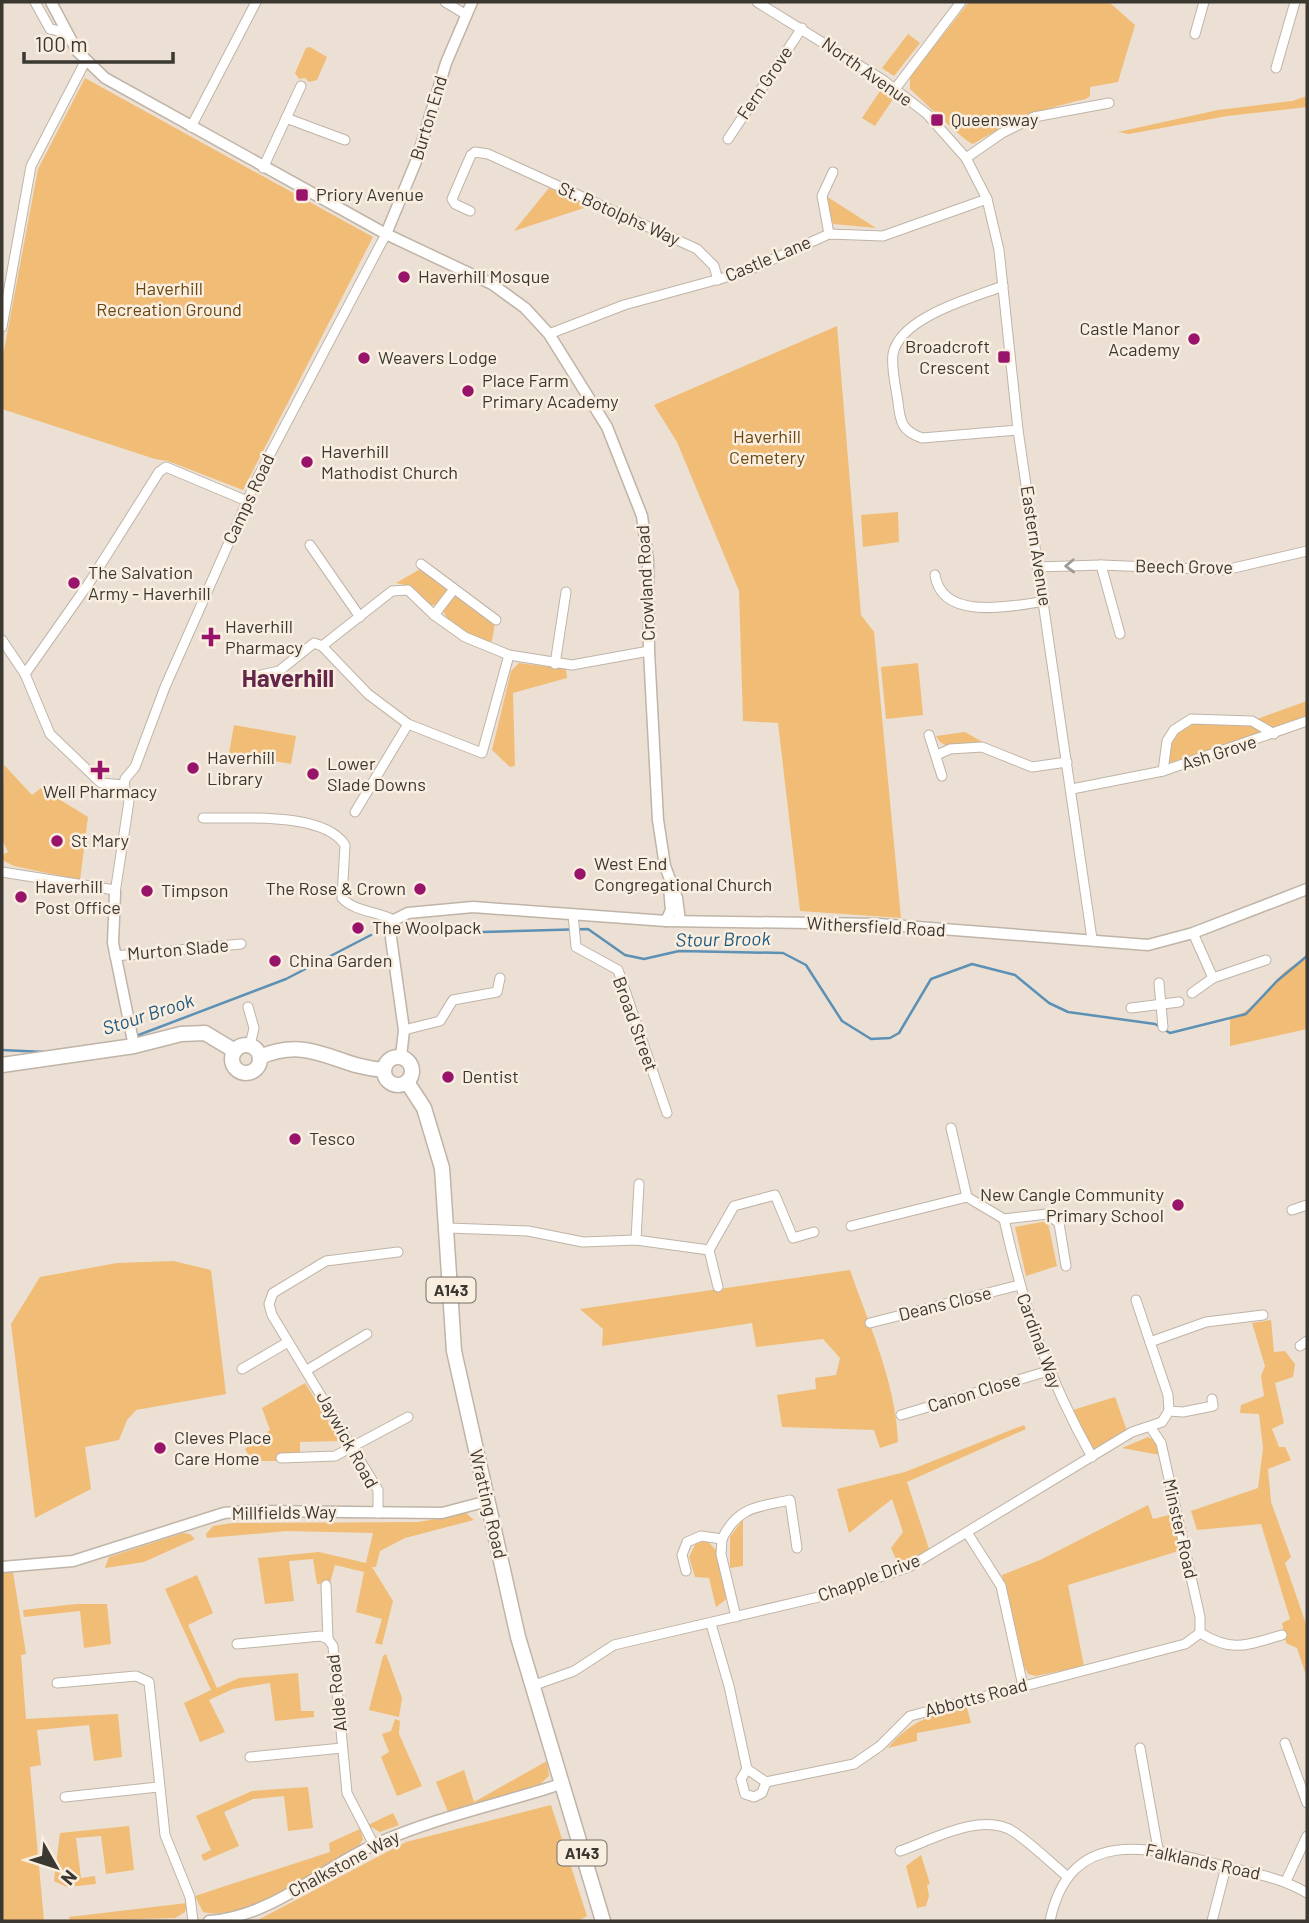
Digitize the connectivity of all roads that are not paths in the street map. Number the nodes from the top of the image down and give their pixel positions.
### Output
1 (35, 2) edge
2 (51, 2) edge
3 (256, 2) edge
4 (445, 2) edge
5 (471, 2) edge
6 (757, 2) edge
7 (961, 2) edge
8 (1204, 2) edge
9 (1295, 2) edge
10 (465, 14) junction
11 (802, 28) junction
12 (65, 32) junction
13 (1195, 34) dead end
14 (86, 60) junction
15 (1276, 68) dead end
16 (301, 86) dead end
17 (895, 89) junction
18 (1109, 103) dead end
19 (286, 118) junction
20 (191, 127) junction
21 (728, 139) dead end
22 (345, 140) dead end
23 (966, 158) junction
24 (263, 167) junction
25 (833, 172) dead end
26 (987, 199) junction
27 (470, 211) dead end
28 (828, 233) junction
29 (386, 234) junction
30 (718, 280) junction
31 (1003, 286) junction
32 (2, 327) edge
33 (550, 334) junction
34 (1018, 430) junction
35 (247, 501) junction
36 (310, 545) dead end
37 (1307, 551) edge
38 (421, 564) dead end
39 (1101, 565) junction
40 (1037, 567) junction
41 (935, 575) dead end
42 (454, 589) junction
43 (566, 592) dead end
44 (1045, 601) junction
45 (433, 615) junction
46 (360, 617) junction
47 (496, 620) dead end
48 (1120, 634) dead end
49 (2, 639) edge
50 (322, 646) junction
51 (649, 651) junction
52 (509, 655) junction
53 (555, 663) junction
54 (25, 674) junction
55 (261, 675) dead end
56 (1307, 721) edge
57 (408, 724) junction
58 (1275, 734) junction
59 (929, 735) dead end
60 (937, 755) junction
61 (1067, 762) junction
62 (1163, 771) junction
63 (942, 776) dead end
64 (124, 785) junction
65 (1072, 789) junction
66 (355, 812) dead end
67 (203, 818) dead end
68 (2, 872) edge
69 (669, 880) junction
70 (1307, 889) edge
71 (115, 892) junction
72 (573, 914) junction
73 (394, 920) junction
74 (666, 921) junction
75 (680, 921) junction
76 (1193, 933) junction
77 (1092, 939) junction
78 (241, 944) dead end
79 (115, 956) junction
80 (1266, 960) dead end
81 (500, 978) dead end
82 (1213, 978) junction
83 (1159, 983) dead end
84 (1192, 993) dead end
85 (1179, 1002) dead end
86 (1161, 1006) junction
87 (248, 1007) dead end
88 (1131, 1007) dead end
89 (1163, 1027) dead end
90 (404, 1030) junction
91 (134, 1045) junction
92 (235, 1051) junction
93 (255, 1051) junction
94 (401, 1058) junction
95 (2, 1065) edge
96 (384, 1070) junction
97 (407, 1082) junction
98 (667, 1113) dead end
99 (951, 1128) dead end
100 (639, 1184) dead end
101 (967, 1196) junction
102 (1307, 1205) edge
103 (1292, 1210) dead end
104 (1004, 1219) junction
105 (851, 1226) dead end
106 (448, 1228) junction
107 (814, 1232) dead end
108 (636, 1240) junction
109 (709, 1250) junction
110 (398, 1252) dead end
111 (1066, 1266) dead end
112 (1019, 1285) junction
113 (718, 1287) dead end
114 (1136, 1300) dead end
115 (1263, 1315) dead end
116 (870, 1323) dead end
117 (367, 1334) dead end
118 (288, 1342) junction
119 (1150, 1342) junction
120 (242, 1369) dead end
121 (307, 1370) junction
122 (1048, 1371) junction
123 (1212, 1399) dead end
124 (1169, 1411) junction
125 (901, 1415) dead end
126 (408, 1417) dead end
127 (1151, 1428) junction
128 (353, 1448) junction
129 (1092, 1457) junction
130 (281, 1458) dead end
131 (488, 1502) junction
132 (378, 1513) junction
133 (968, 1534) junction
134 (722, 1539) junction
135 (797, 1548) dead end
136 (2, 1567) edge
137 (686, 1571) dead end
138 (326, 1585) dead end
139 (736, 1617) junction
140 (711, 1624) junction
141 (1200, 1633) junction
142 (1282, 1635) dead end
143 (328, 1639) junction
144 (237, 1644) dead end
145 (57, 1683) dead end
146 (532, 1686) junction
147 (1023, 1686) junction
148 (1284, 1743) dead end
149 (342, 1748) junction
150 (1140, 1748) dead end
151 (250, 1757) dead end
152 (747, 1769) junction
153 (766, 1782) junction
154 (561, 1784) junction
155 (158, 1787) junction
156 (65, 1797) dead end
157 (1307, 1803) edge
158 (1307, 1836) edge
159 (374, 1845) junction
160 (1158, 1849) junction
161 (900, 1851) dead end
162 (1226, 1867) junction
163 (1068, 1877) junction
164 (1286, 1881) junction
165 (1307, 1892) edge
166 (193, 1921) edge
167 (209, 1921) edge
168 (603, 1921) edge
169 (1050, 1921) edge
170 (1212, 1921) edge

1 - 12 street
2 - 12 street, Crowland Road
3 - 20 street
4 - 10 street
5 - 10 street, Burton End
6 - 11 street, North Avenue
7 - 17 street
8 - 13 street
9 - 15 street
10 - 29 street, Burton End
11 - 17 street, North Avenue
11 - 21 street, Fern Grove
12 - 14 street, Crowland Road
14 - 20 street, Crowland Road
14 - 32 street
16 - 19 street
17 - 23 street, North Avenue
18 - 23 street
19 - 22 street
19 - 24 street
20 - 24 street, Crowland Road
23 - 26 street, Eastern Avenue
24 - 29 street, Crowland Road
25 - 28 street
26 - 28 street, Castle Lane
26 - 31 street, Eastern Avenue
27 - 30 street, St. Botolphs Way
28 - 30 street, Castle Lane
29 - 33 street, Crowland Road
29 - 35 street, Camps Road
30 - 33 street, Castle Lane
31 - 34 street, Eastern Avenue
31 - 34 street
33 - 51 street, Crowland Road
34 - 40 street, Eastern Avenue
35 - 54 street
35 - 64 street, Camps Road
36 - 46 street
37 - 39 street, Beech Grove
38 - 42 street
39 -> 40 street, Beech Grove
39 - 48 street
40 - 44 street, Eastern Avenue
41 - 44 street
42 - 45 street
42 - 47 street
43 - 53 street
44 - 61 street, Eastern Avenue
45 - 46 street
45 - 52 street
46 - 50 street
49 - 54 street
50 - 55 street
50 - 57 street
51 - 53 street
51 - 69 street, Crowland Road
52 - 53 street
52 - 57 street
54 - 64 street
56 - 58 street, Ash Grove
57 - 66 street
58 - 62 street, Ash Grove
58 - 62 street, Ash Grove
59 - 60 street
60 - 61 street
60 - 63 street
61 - 65 street, Eastern Avenue
62 - 65 street, Ash Grove
64 - 71 street
65 - 77 street, Eastern Avenue
67 - 73 street
68 - 71 street
69 - 74 street, Crowland Road
69 - 75 street, Crowland Road
70 - 76 street, Withersfield Road
71 - 79 street
72 - 73 street, Withersfield Road
72 - 74 street, Withersfield Road
72 - 98 street, Broad Street
73 - 90 street
74 - 75 street, Withersfield Road
75 - 77 street, Withersfield Road
76 - 77 street, Withersfield Road
76 - 82 street
78 - 79 street, Murton Slade
79 - 91 street
80 - 82 street
81 - 90 street
82 - 84 street
83 - 86 street
85 - 86 street
86 - 88 street
86 - 89 street
87 - 93 street
90 - 94 street
91 - 92 main road
91 - 95 main road
92 - 93 main road
92 - 93 main road
93 - 96 main road
94 - 96 main road
94 - 97 main road, Wratting Road / A143
96 - 97 main road
97 - 106 main road, Wratting Road / A143
99 - 101 street
100 - 108 street
101 - 104 street
101 - 105 street
102 - 103 street
104 - 111 street
104 - 112 street, Cardinal Way
106 - 108 street
106 - 131 main road, Wratting Road / A143
107 - 109 street
108 - 109 street
109 - 113 street
110 - 118 street, Jaywick Road
112 - 116 street, Deans Close
112 - 122 street, Cardinal Way
114 - 119 street
115 - 119 street
117 - 121 street
118 - 120 street
118 - 121 street, Jaywick Road
119 - 124 street
121 - 128 street, Jaywick Road
122 - 125 street, Canon Close
122 - 129 street, Cardinal Way
123 - 124 street
124 - 127 street, Chapple Drive
126 - 128 street
127 - 129 street, Chapple Drive
127 - 141 street, Minster Road
128 - 130 street
128 - 132 street, Jaywick Road
129 - 133 street, Chapple Drive
131 - 132 street, Millfields Way
131 - 146 main road, Wratting Road / A143
132 - 136 street, Millfields Way
133 - 139 street, Chapple Drive
133 - 147 street
134 - 135 street
134 - 137 street
134 - 139 street
138 - 143 street, Alde Road
139 - 140 street, Chapple Drive
140 - 146 street, Chapple Drive
140 - 152 street
141 - 142 street
141 - 147 street, Abbotts Road
143 - 144 street, Alde Road
143 - 149 street, Alde Road
145 - 155 street
146 - 154 main road, Wratting Road / A143
147 - 153 street, Abbotts Road
148 - 157 street
149 - 151 street, Alde Road
149 - 159 street, Alde Road
150 - 160 street
152 - 153 street
152 - 153 street, Abbotts Road
154 - 159 street, Chalkstone Way
154 - 168 main road, Wratting Road / A143
155 - 156 street
155 - 166 street
158 - 164 street
159 - 167 street, Chalkstone Way
160 - 162 street, Falklands Road
160 - 163 street, Falklands Road
161 - 163 street
162 - 164 street, Falklands Road
162 - 170 street
163 - 169 street
164 - 165 street, Falklands Road

